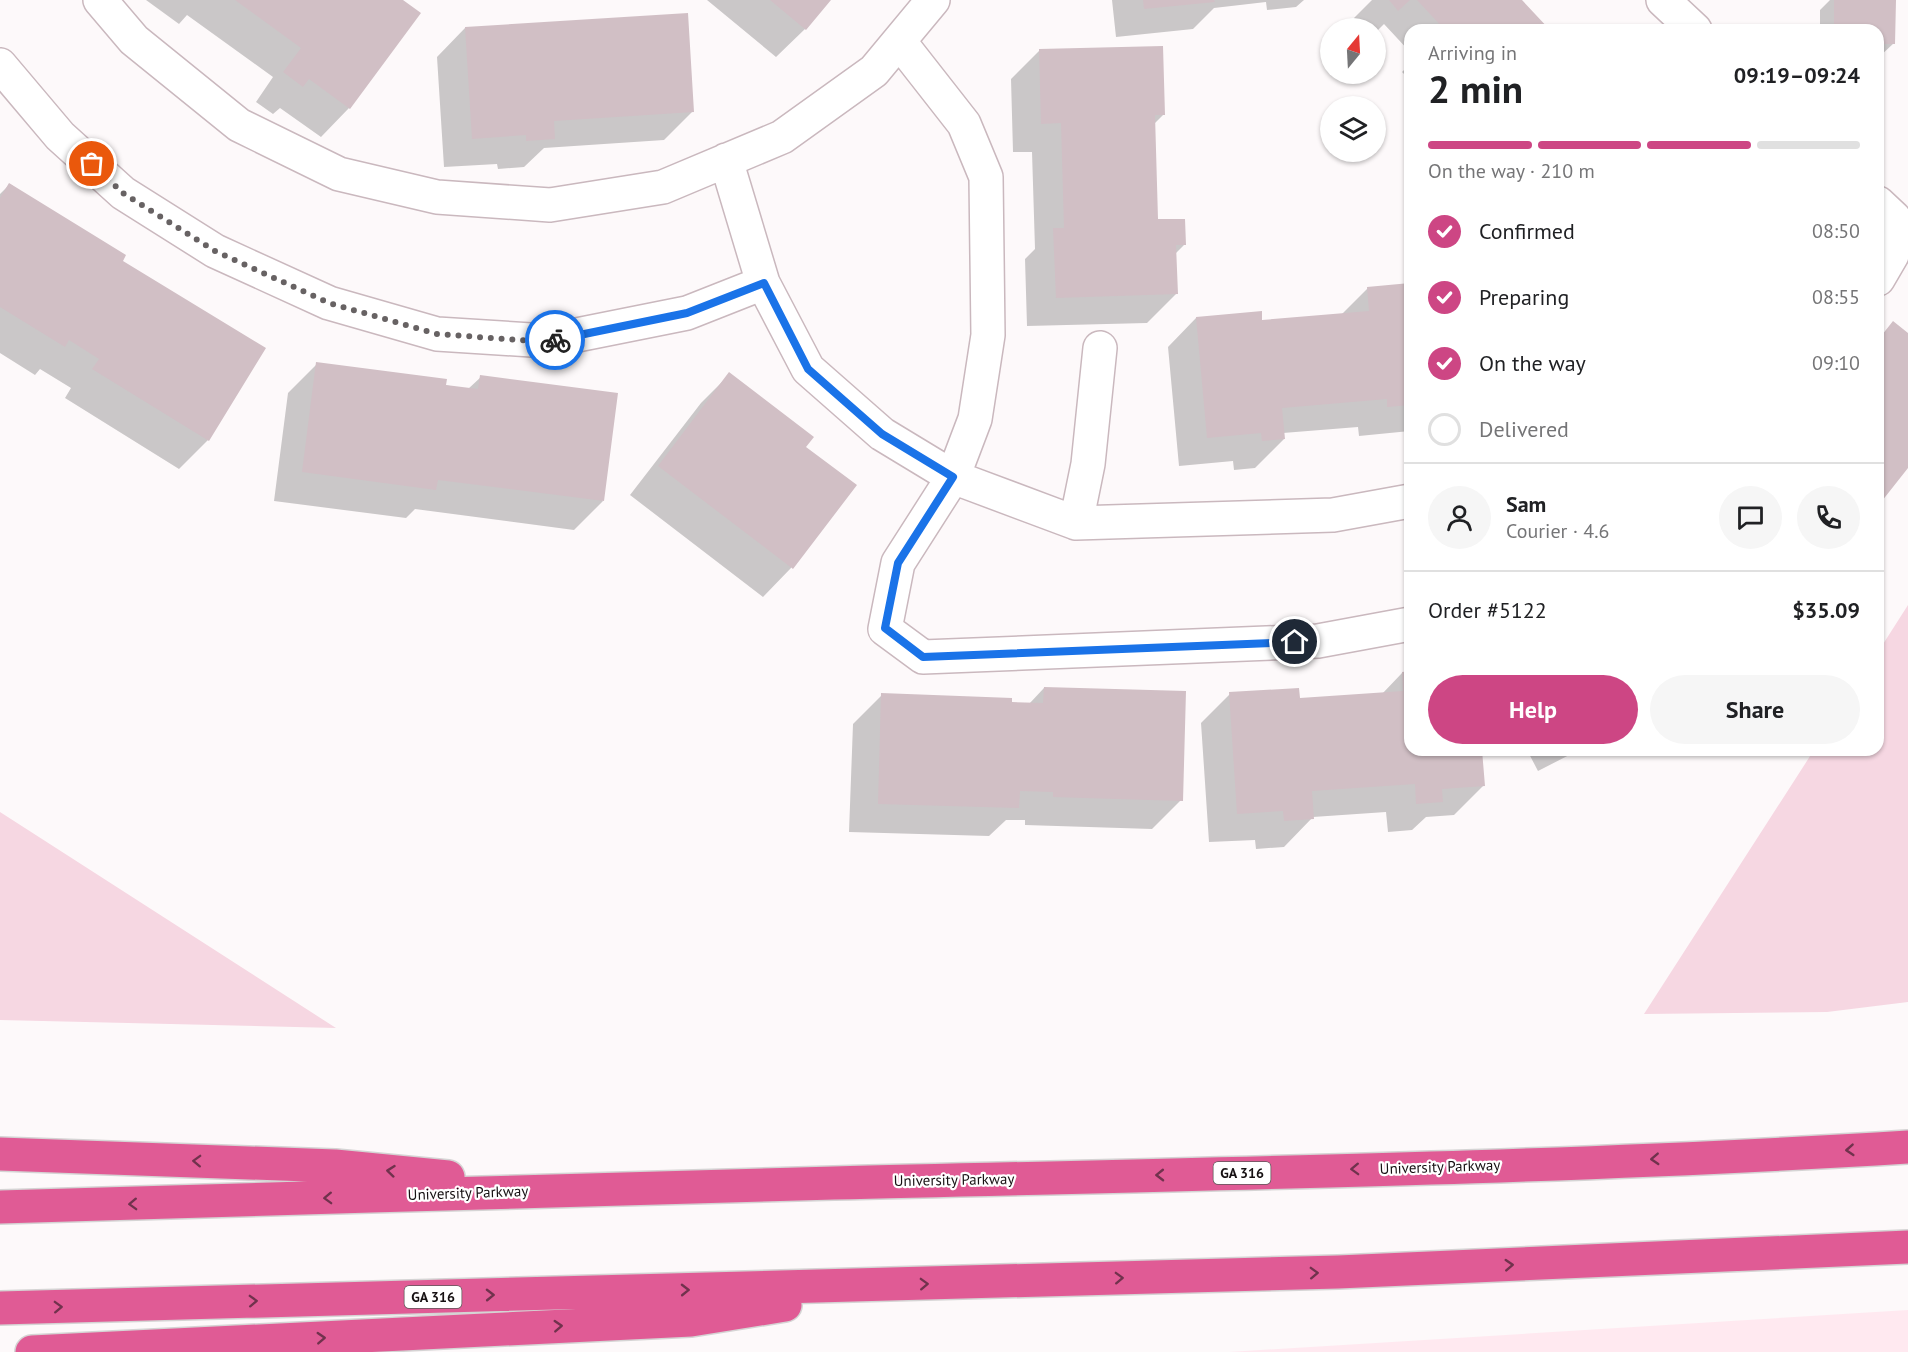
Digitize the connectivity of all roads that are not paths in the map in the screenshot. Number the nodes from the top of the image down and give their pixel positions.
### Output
1 (100, 0) edge
2 (933, 0) edge
3 (1663, 0) edge
4 (1689, 24) edge
5 (899, 41) junction
6 (0, 66) edge
7 (726, 160) junction
8 (1884, 209) edge
9 (1884, 269) edge
10 (764, 283) junction
11 (1100, 348) dead end
12 (953, 477) junction
13 (1404, 502) edge
14 (1076, 523) junction
15 (1404, 625) edge
16 (1908, 1146) edge
17 (0, 1154) edge
18 (575, 1189) junction
19 (0, 1207) edge
20 (1908, 1247) edge
21 (866, 1285) junction
22 (0, 1308) edge
23 (32, 1352) edge

1 - 7 street
2 - 5 street
3 - 4 street
5 - 7 street
5 - 12 street
6 - 10 street
7 - 10 street
8 - 9 street
10 - 12 street
11 - 14 street
12 - 14 street
12 - 15 street
13 - 14 street
16 -> 18 highway, University Parkway / GA 316
18 -> 17 highway
18 -> 19 highway, University Parkway / GA 316
21 -> 20 highway, GA 316
22 -> 21 highway, GA 316
23 -> 21 highway

